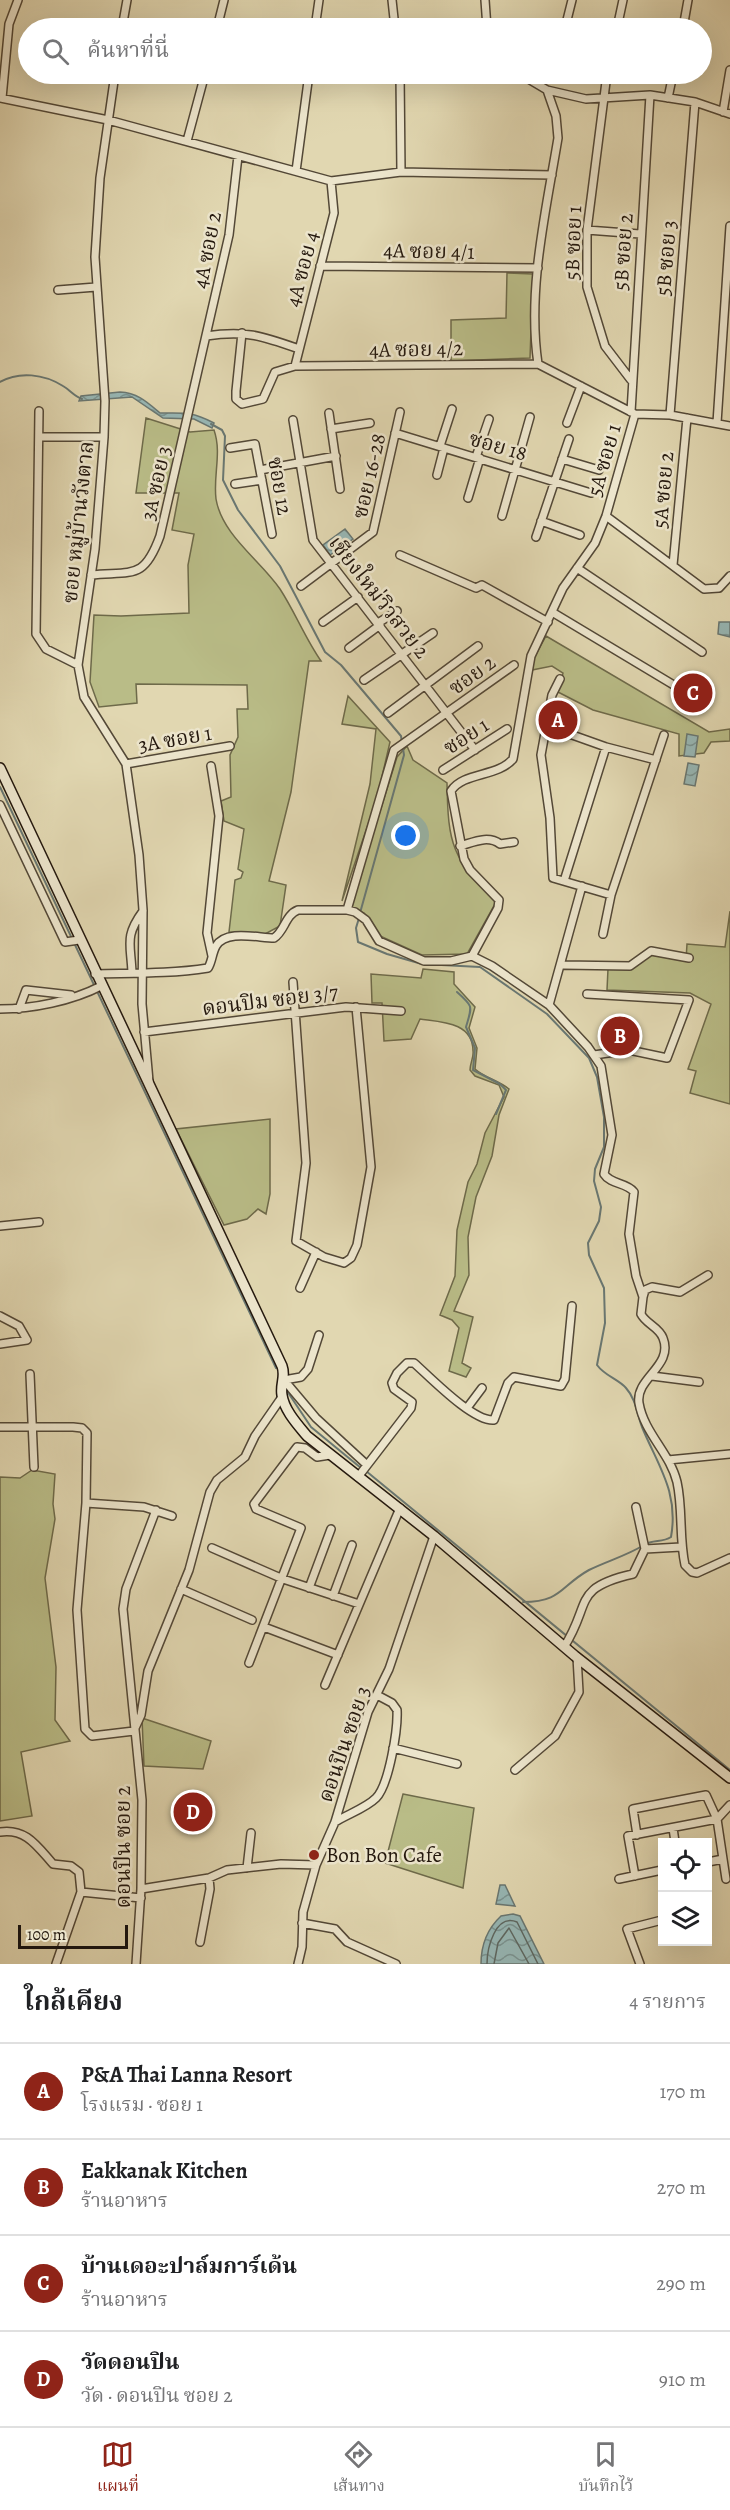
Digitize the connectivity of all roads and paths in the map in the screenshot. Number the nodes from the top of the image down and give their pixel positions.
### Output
1 (18, 0) edge
2 (127, 0) edge
3 (224, 0) edge
4 (319, 0) edge
5 (392, 0) edge
6 (485, 0) edge
7 (572, 0) edge
8 (623, 0) edge
9 (688, 0) edge
10 (124, 18) edge
11 (220, 18) edge
12 (316, 18) edge
13 (394, 18) edge
14 (486, 18) edge
15 (568, 18) edge
16 (619, 18) edge
17 (684, 18) edge
18 (730, 70) edge
19 (113, 84) edge
20 (202, 84) edge
21 (308, 84) edge
22 (400, 84) edge
23 (537, 84) edge
24 (605, 84) edge
25 (672, 84) edge
26 (547, 90) junction
27 (650, 94) junction
28 (603, 97) junction
29 (1, 98) edge
30 (668, 98) junction
31 (695, 102) junction
32 (726, 113) edge
33 (108, 120) junction
34 (188, 141) junction
35 (238, 156) junction
36 (296, 171) junction
37 (401, 172) junction
38 (552, 175) junction
39 (331, 181) junction
40 (730, 226) edge
41 (587, 230) junction
42 (640, 234) junction
43 (320, 266) junction
44 (538, 268) junction
45 (96, 287) junction
46 (58, 290) dead end
47 (242, 333) junction
48 (206, 336) junction
49 (203, 349) joint
50 (299, 349) junction
51 (538, 364) junction
52 (295, 366) junction
53 (631, 380) junction
54 (581, 386) junction
55 (452, 410) dead end
56 (39, 411) dead end
57 (400, 412) dead end
58 (329, 413) dead end
59 (633, 413) junction
60 (670, 416) junction
61 (531, 417) dead end
62 (687, 418) junction
63 (489, 419) dead end
64 (293, 420) dead end
65 (370, 423) dead end
66 (567, 423) dead end
67 (717, 423) junction
68 (730, 426) edge
69 (331, 429) junction
70 (395, 433) junction
71 (39, 437) junction
72 (104, 437) junction
73 (568, 439) dead end
74 (442, 447) junction
75 (230, 448) dead end
76 (336, 456) junction
77 (478, 458) junction
78 (562, 459) junction
79 (300, 463) junction
80 (515, 469) junction
81 (260, 470) junction
82 (599, 470) dead end
83 (437, 475) dead end
84 (262, 480) junction
85 (554, 480) junction
86 (235, 484) dead end
87 (340, 489) dead end
88 (591, 493) dead end
89 (468, 498) dead end
90 (502, 516) dead end
91 (606, 516) junction
92 (541, 521) junction
93 (272, 534) dead end
94 (580, 536) dead end
95 (536, 537) dead end
96 (400, 555) dead end
97 (331, 563) junction
98 (673, 565) junction
99 (577, 568) junction
100 (91, 575) junction
101 (730, 576) edge
102 (301, 586) dead end
103 (358, 597) junction
104 (397, 611) dead end
105 (552, 612) junction
106 (323, 622) dead end
107 (548, 622) junction
108 (379, 624) junction
109 (433, 633) dead end
110 (478, 646) dead end
111 (349, 648) dead end
112 (702, 652) dead end
113 (402, 653) junction
114 (78, 665) junction
115 (514, 665) dead end
116 (560, 679) dead end
117 (364, 680) dead end
118 (426, 684) junction
119 (682, 690) dead end
120 (449, 712) junction
121 (388, 713) dead end
122 (547, 726) junction
123 (507, 729) dead end
124 (664, 735) dead end
125 (230, 746) dead end
126 (606, 747) junction
127 (476, 750) junction
128 (656, 760) junction
129 (126, 764) junction
130 (211, 766) dead end
131 (0, 768) edge
132 (443, 770) dead end
133 (0, 805) edge
134 (514, 842) dead end
135 (460, 846) junction
136 (564, 881) junction
137 (582, 886) junction
138 (611, 895) junction
139 (143, 910) junction
140 (347, 910) junction
141 (209, 927) junction
142 (603, 934) dead end
143 (75, 941) junction
144 (215, 949) junction
145 (472, 956) junction
146 (212, 957) junction
147 (689, 958) dead end
148 (562, 965) junction
149 (132, 973) junction
150 (95, 974) junction
151 (143, 975) junction
152 (293, 982) dead end
153 (96, 988) junction
154 (586, 994) dead end
155 (74, 996) junction
156 (549, 1005) junction
157 (356, 1007) junction
158 (19, 1009) junction
159 (0, 1010) edge
160 (401, 1011) dead end
161 (295, 1014) junction
162 (144, 1032) junction
163 (594, 1055) junction
164 (149, 1086) junction
165 (39, 1222) dead end
166 (0, 1226) edge
167 (316, 1252) junction
168 (708, 1275) dead end
169 (300, 1288) dead end
170 (643, 1297) junction
171 (572, 1306) dead end
172 (0, 1316) edge
173 (319, 1335) dead end
174 (0, 1344) edge
175 (30, 1374) dead end
176 (652, 1376) junction
177 (284, 1380) junction
178 (699, 1382) dead end
179 (482, 1388) dead end
180 (282, 1397) junction
181 (467, 1408) junction
182 (0, 1427) edge
183 (32, 1427) junction
184 (730, 1454) edge
185 (330, 1455) junction
186 (668, 1460) junction
187 (34, 1467) dead end
188 (362, 1472) junction
189 (86, 1503) junction
190 (636, 1507) dead end
191 (400, 1508) junction
192 (156, 1510) junction
193 (172, 1516) dead end
194 (331, 1529) dead end
195 (434, 1536) junction
196 (352, 1545) dead end
197 (212, 1548) dead end
198 (678, 1548) junction
199 (645, 1549) junction
200 (730, 1558) edge
201 (283, 1579) junction
202 (309, 1588) junction
203 (181, 1589) junction
204 (333, 1596) junction
205 (358, 1604) junction
206 (252, 1620) dead end
207 (264, 1627) junction
208 (566, 1646) junction
209 (338, 1655) junction
210 (576, 1656) junction
211 (249, 1663) dead end
212 (325, 1685) dead end
213 (377, 1695) junction
214 (134, 1731) junction
215 (393, 1748) junction
216 (457, 1764) dead end
217 (515, 1770) dead end
218 (730, 1778) edge
219 (730, 1805) edge
220 (717, 1819) junction
221 (335, 1822) junction
222 (673, 1828) junction
223 (0, 1832) edge
224 (251, 1833) dead end
225 (637, 1835) junction
226 (674, 1838) edge
227 (723, 1859) junction
228 (712, 1861) edge
229 (316, 1865) junction
230 (247, 1868) junction
231 (658, 1871) edge
232 (635, 1876) junction
233 (209, 1878) junction
234 (619, 1879) dead end
235 (726, 1879) dead end
236 (141, 1889) junction
237 (81, 1893) junction
238 (141, 1898) junction
239 (658, 1921) edge
240 (302, 1923) junction
241 (200, 1942) dead end
242 (56, 1964) edge
243 (136, 1964) edge
244 (298, 1964) edge
245 (396, 1964) edge
246 (640, 1964) edge

1 - 29 street
2 - 10 street
3 - 11 street
4 - 12 street
5 - 13 street
6 - 14 street
7 - 15 street
8 - 16 street
9 - 17 street
18 - 32 street
19 - 33 street, ซอย หมู่บ้านวังตาล
20 - 34 street
21 - 36 street
22 - 37 street
23 - 26 street
24 - 28 street, 5B ซอย 1
25 - 30 street
26 - 28 street
26 - 38 street
27 - 28 street
27 - 30 street
27 - 42 street, 5B ซอย 2
28 - 41 street, 5B ซอย 1
29 - 33 street
30 - 31 street
31 - 32 street
31 - 60 street, 5B ซอย 3
33 - 34 street
33 - 45 street, ซอย หมู่บ้านวังตาล
34 - 35 street
35 - 36 street
35 - 48 street, 4A ซอย 2
36 - 39 street
37 - 38 street
37 - 39 street
38 - 44 street
39 - 43 street, 4A ซอย 4
40 - 67 street
41 - 42 street
41 - 53 street, 5B ซอย 1
42 - 53 street, 5B ซอย 2
43 - 44 street, 4A ซอย 4/1
43 - 50 street, 4A ซอย 4
44 - 51 street
45 - 46 street
45 - 72 street, ซอย หมู่บ้านวังตาล
47 - 48 street
47 - 50 street
47 - 52 street
48 - 49 street, 4A ซอย 2
49 - 100 street, 3A ซอย 3
50 - 52 street, 4A ซอย 4
51 - 52 street, 4A ซอย 4/2
51 - 54 street
53 - 59 street, 5B ซอย 2
54 - 59 street
54 - 66 street
55 - 74 street
56 - 71 street
57 - 70 street, ซอย 16-28
58 - 69 street
59 - 60 street
59 - 91 street, 5A ซอย 1
60 - 62 street
61 - 80 street
62 - 67 street
62 - 98 street, 5A ซอย 2
63 - 77 street
64 - 79 street, เชียงใหม่วิวสวย 2
65 - 69 street
67 - 68 street
69 - 76 street
70 - 74 street, ซอย 18
70 - 97 street, ซอย 16-28
71 - 72 street
71 - 114 street
72 - 100 street, ซอย หมู่บ้านวังตาล
73 - 78 street
74 - 77 street, ซอย 18
74 - 83 street
75 - 81 street, ซอย 12
76 - 79 street
76 - 87 street
77 - 80 street, ซอย 18
77 - 89 street
78 - 82 street
78 - 85 street
79 - 81 street
79 - 97 street, เชียงใหม่วิวสวย 2
80 - 85 street, ซอย 18
80 - 90 street
81 - 84 street, ซอย 12
84 - 86 street
84 - 93 street, ซอย 12
85 - 88 street, ซอย 18
85 - 92 street
91 - 98 street
91 - 99 street, 5A ซอย 1
92 - 94 street
92 - 95 street
96 - 107 street
97 - 102 street, ซอย 16-28
97 - 103 street, เชียงใหม่วิวสวย 2
98 - 101 street
99 - 105 street, 5A ซอย 1
99 - 112 street
100 - 114 street, ซอย หมู่บ้านวังตาล
103 - 106 street
103 - 108 street, เชียงใหม่วิวสวย 2
104 - 108 street
105 - 107 street, 5A ซอย 1
105 - 119 street
107 - 135 street, 5A ซอย 1
108 - 111 street
108 - 113 street, เชียงใหม่วิวสวย 2
109 - 113 street
110 - 118 street
113 - 117 street
113 - 118 street, เชียงใหม่วิวสวย 2
114 - 129 street, ซอย หมู่บ้านวังตาล
115 - 120 street, ซอย 2
116 - 122 street
118 - 120 street, เชียงใหม่วิวสวย 2
118 - 121 street
120 - 127 street, เชียงใหม่วิวสวย 2
120 - 140 street
122 - 126 street
122 - 136 street
123 - 127 street, ซอย 1
124 - 128 street
125 - 129 street, 3A ซอย 1
126 - 128 street
126 - 136 street
127 - 132 street, ซอย 1
128 - 138 street
129 - 139 street, ซอย หมู่บ้านวังตาล
130 - 141 street
131 - 143 street
133 - 143 street
134 - 135 street
135 - 145 street
136 - 137 street
137 - 138 street
137 - 148 street
138 - 142 street
139 - 149 street
139 - 151 street, ซอย หมู่บ้านวังตาล
140 - 144 street
140 - 145 street
141 - 144 street
141 - 146 street
143 - 150 street
144 - 146 street
145 - 156 street
146 - 151 street
147 - 148 street
148 - 156 street
149 - 150 street
149 - 151 street
150 - 153 street
151 - 162 street, ซอย หมู่บ้านวังตาล
152 - 161 street
153 - 155 street
153 - 164 street
154 - 163 street
155 - 158 street
155 - 158 street
156 - 163 street
157 - 160 street, ดอนปิม ซอย 3/7
157 - 161 street, ดอนปิม ซอย 3/7
157 - 167 street
158 - 159 street
161 - 162 street, ดอนปิม ซอย 3/7
161 - 167 street
162 - 164 street, ซอย หมู่บ้านวังตาล
163 - 170 street
164 - 177 street
165 - 166 street
167 - 169 street
168 - 170 street
170 - 176 street
171 - 181 street
172 - 174 street
173 - 177 street
175 - 183 street
176 - 178 street
176 - 186 street
177 - 180 street
177 - 188 street
179 - 181 street
180 - 185 street
180 - 203 street
181 - 188 street
182 - 183 street
183 - 187 street
183 - 189 street
184 - 186 street
185 - 188 street
185 - 201 street
186 - 198 street
188 - 191 street
189 - 192 street
189 - 214 street
190 - 199 street
191 - 195 street
191 - 205 street
192 - 193 street
192 - 214 street, ดอนปิน ซอย 2
194 - 202 street
195 - 208 street
195 - 213 street, ดอนปิน ซอย 3
196 - 204 street
197 - 201 street
198 - 199 street
198 - 200 street
199 - 208 street
201 - 202 street
201 - 207 street
202 - 204 street
203 - 206 street
203 - 214 street
204 - 205 street
205 - 209 street
207 - 209 street
207 - 211 street
208 - 210 street
209 - 212 street
210 - 217 street
210 - 218 street
213 - 215 street
213 - 221 street, ดอนปิน ซอย 3
214 - 236 street, ดอนปิน ซอย 2
215 - 216 street
215 - 221 street
219 - 220 street
220 - 222 street
220 - 225 street
220 - 227 street
221 - 229 street, ดอนปิน ซอย 3
222 - 225 street
222 - 226 street
223 - 237 street
224 - 230 street
225 - 232 street
227 - 228 street
227 - 235 street
229 - 230 street
229 - 240 street, ดอนปิน ซอย 3
230 - 233 street
231 - 232 street
232 - 234 street
233 - 236 street
233 - 241 street
236 - 238 street, ดอนปิน ซอย 2
237 - 238 street
237 - 242 street
238 - 243 street, ดอนปิน ซอย 2
239 - 246 street
240 - 244 street, ดอนปิน ซอย 3
240 - 245 street

